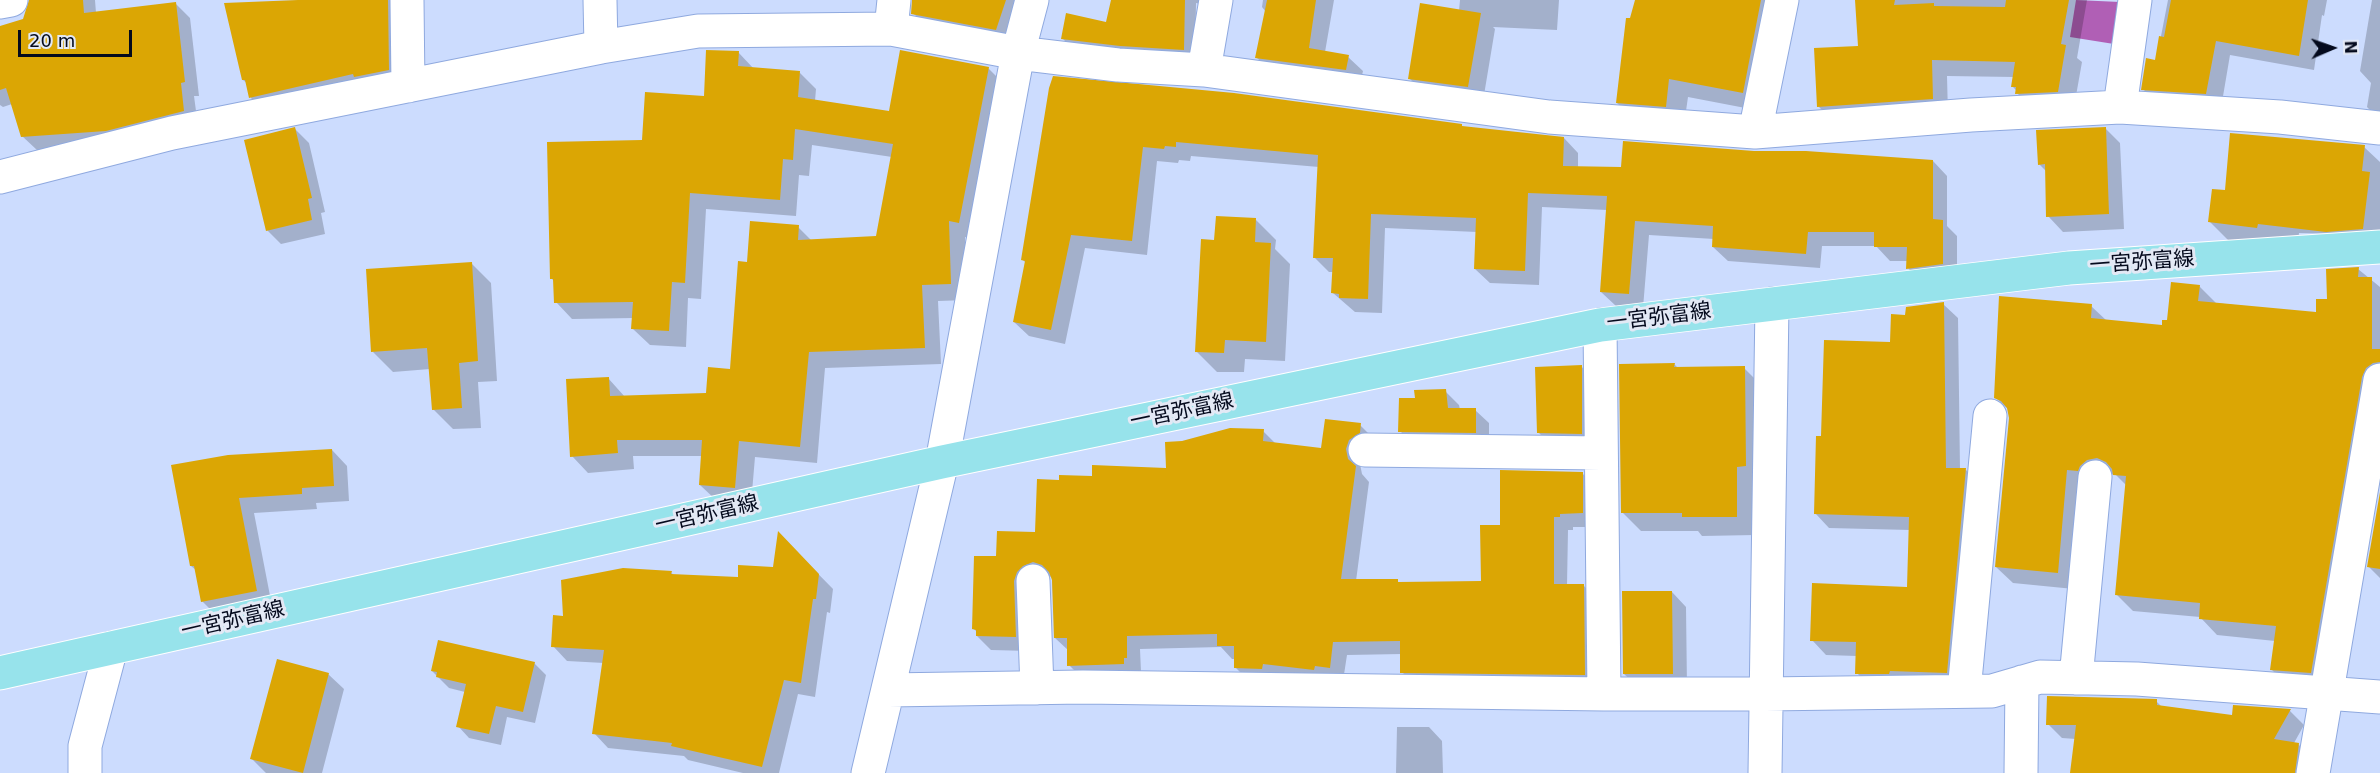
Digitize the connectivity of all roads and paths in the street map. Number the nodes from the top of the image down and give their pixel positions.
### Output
1 (11, 0) edge
2 (407, 0) edge
3 (600, 0) edge
4 (1032, 0) edge
5 (1216, 0) edge
6 (1782, 0) edge
7 (2135, 0) edge
8 (0, 2) edge
9 (892, 15) edge
10 (601, 47) junction
11 (1018, 53) junction
12 (1204, 70) junction
13 (408, 86) junction
14 (2120, 107) junction
15 (2380, 128) edge
16 (1755, 132) junction
17 (0, 177) edge
18 (2380, 247) edge
19 (1772, 304) junction
20 (1600, 325) junction
21 (2380, 380) edge
22 (1989, 416) dead end
23 (1365, 450) dead end
24 (1601, 453) junction
25 (942, 462) junction
26 (2095, 477) dead end
27 (1033, 580) dead end
28 (111, 648) junction
29 (0, 673) edge
30 (2076, 678) junction
31 (2022, 682) junction
32 (1037, 688) junction
33 (888, 690) junction
34 (1964, 691) junction
35 (2328, 693) junction
36 (1604, 694) junction
37 (1766, 694) junction
38 (2380, 697) edge
39 (85, 773) edge
40 (868, 773) edge
41 (1765, 773) edge
42 (2021, 773) edge
43 (2313, 773) edge

1 - 8 street
2 - 13 street
3 - 10 street
4 - 11 street
5 - 12 street
6 - 16 street
7 - 14 street
9 - 10 street
9 - 11 street
10 - 13 street
11 - 12 street
11 - 25 street
12 - 16 street
13 - 17 street
14 - 15 street
14 - 16 street
18 - 19 main road, 一宮弥富線
19 - 20 main road, 一宮弥富線
19 - 37 street
20 - 24 street
20 - 25 main road, 一宮弥富線
21 - 35 street
22 - 34 street
23 - 24 street
24 - 36 street
25 - 28 main road, 一宮弥富線
25 - 33 street
26 - 30 street
27 - 32 street
28 - 29 main road, 一宮弥富線
28 - 39 street
30 - 31 street
30 - 35 street
31 - 34 street
31 - 42 street
32 - 33 street
32 - 36 street
33 - 40 street
34 - 37 street
35 - 38 street
35 - 43 street
36 - 37 street
37 - 41 street

